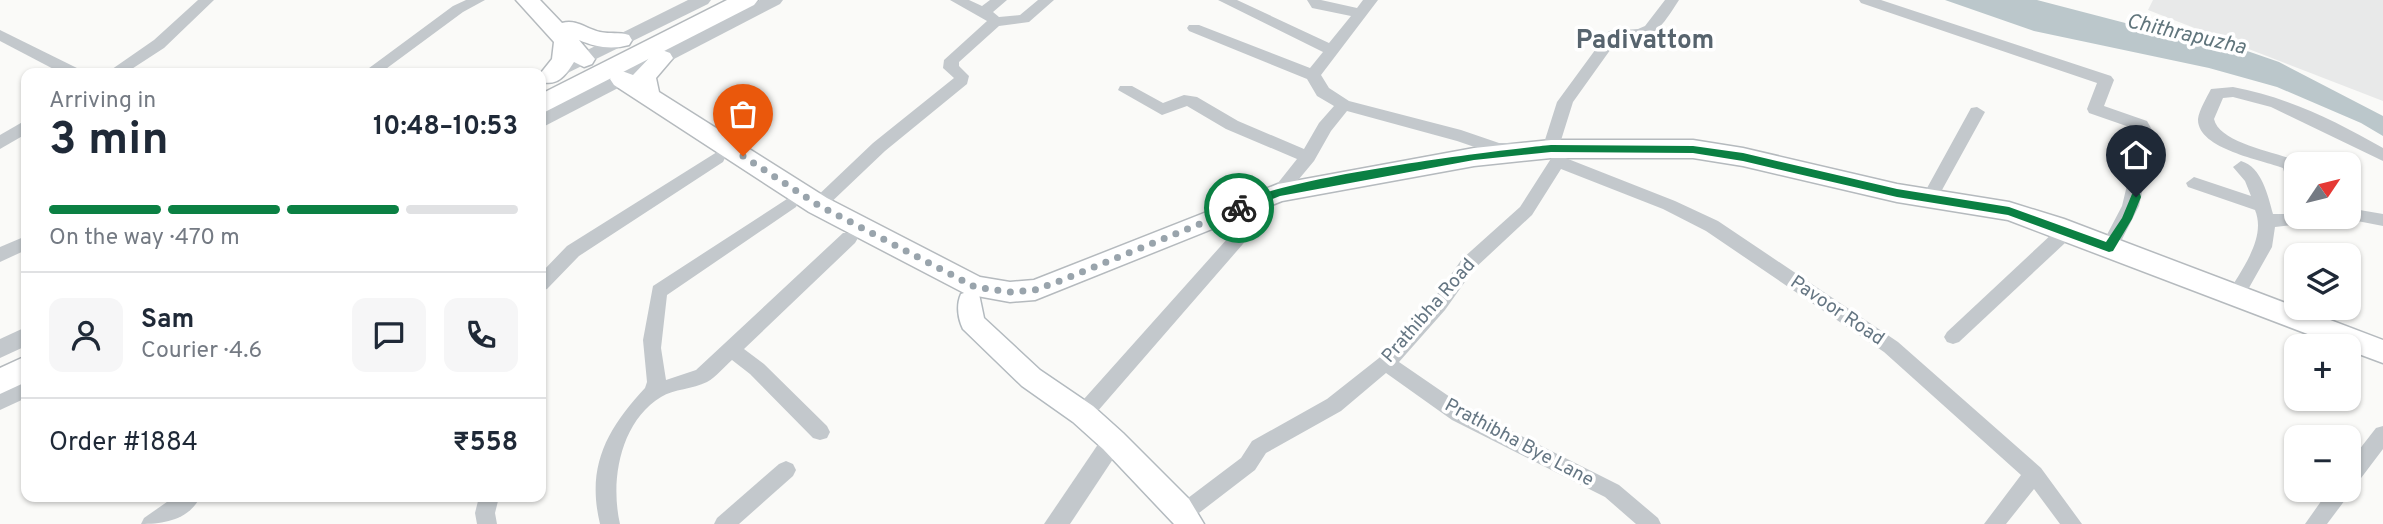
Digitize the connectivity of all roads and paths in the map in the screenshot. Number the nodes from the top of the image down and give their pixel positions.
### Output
1 (206, 0) edge
2 (478, 0) edge
3 (527, 0) edge
4 (541, 0) edge
5 (702, 0) edge
6 (723, 0) edge
7 (746, 0) edge
8 (774, 0) edge
9 (957, 0) edge
10 (1000, 0) edge
11 (1047, 0) edge
12 (1226, 0) edge
13 (1314, 0) edge
14 (1371, 0) edge
15 (1672, 0) edge
16 (1866, 0) edge
17 (1361, 13) junction
18 (988, 17) junction
19 (1194, 28) dead end
20 (567, 33) junction
21 (0, 35) edge
22 (621, 40) junction
23 (1331, 50) junction
24 (589, 56) junction
25 (663, 58) junction
26 (64, 68) edge
27 (121, 68) edge
28 (376, 68) edge
29 (1313, 75) junction
30 (546, 81) edge
31 (546, 82) edge
32 (546, 82) edge
33 (616, 82) junction
34 (1126, 90) dead end
35 (649, 98) junction
36 (546, 102) edge
37 (1344, 105) junction
38 (1977, 112) dead end
39 (546, 118) edge
40 (21, 129) edge
41 (0, 143) edge
42 (1555, 155) junction
43 (2383, 155) edge
44 (717, 158) junction
45 (1308, 158) junction
46 (2284, 163) edge
47 (2241, 167) dead end
48 (2194, 183) dead end
49 (1929, 199) junction
50 (790, 202) junction
51 (1265, 202) junction
52 (2264, 213) junction
53 (824, 214) junction
54 (2361, 216) edge
55 (2284, 218) edge
56 (2383, 220) edge
57 (849, 238) junction
58 (2059, 238) junction
59 (21, 244) edge
60 (2109, 248) junction
61 (0, 255) edge
62 (546, 279) edge
63 (2235, 297) junction
64 (970, 301) junction
65 (2310, 334) edge
66 (1953, 337) dead end
67 (21, 338) edge
68 (0, 349) edge
69 (732, 349) junction
70 (2383, 352) edge
71 (2361, 354) edge
72 (21, 356) edge
73 (1386, 363) junction
74 (2383, 363) edge
75 (0, 366) edge
76 (21, 371) edge
77 (0, 382) edge
78 (21, 390) edge
79 (655, 391) junction
80 (0, 400) edge
81 (1083, 414) junction
82 (820, 432) dead end
83 (2383, 435) edge
84 (1113, 441) junction
85 (2361, 463) edge
86 (786, 470) dead end
87 (2034, 474) junction
88 (183, 502) edge
89 (488, 502) edge
90 (2332, 502) edge
91 (1185, 516) edge
92 (151, 524) edge
93 (487, 524) edge
94 (610, 524) edge
95 (724, 524) edge
96 (1056, 524) edge
97 (1651, 524) edge
98 (1994, 524) edge
99 (2072, 524) edge
100 (2315, 524) edge

1 - 27 street
2 - 28 street
3 - 20 main road
4 - 20 main road
5 - 22 street
6 - 31 highway
7 - 36 highway
8 - 25 street
9 - 18 street
10 - 18 street
11 - 18 street
12 - 23 street
13 - 17 street
14 - 17 street
15 - 42 street
16 - 60 street
17 - 23 street
18 - 53 street
19 - 29 street
20 - 22 main road
20 - 24 main road
20 - 30 main road
21 - 26 street
22 - 24 street
23 - 29 street
24 - 32 street
25 - 33 street
25 - 35 main road
29 - 37 street
33 - 35 main road
33 - 39 street
33 - 44 main road
34 - 45 street
35 - 53 main road
37 - 42 street
37 - 45 street
38 - 49 street
40 - 41 street
42 - 49 main road
42 - 51 main road
42 - 58 main road
42 - 73 street, Prathibha Road
42 - 87 street, Pavoor Road
43 - 46 street
44 - 50 main road
44 - 62 street
45 - 51 street
47 - 52 street
48 - 52 street
49 - 60 main road
50 - 53 main road
50 - 79 street
51 - 53 main road
51 - 64 main road
51 - 81 street
52 - 55 street
52 - 63 street
53 - 57 main road
54 - 56 street
57 - 64 main road
57 - 69 street
58 - 65 main road
58 - 66 street
59 - 61 street
60 - 63 main road
63 - 70 main road
64 - 81 main road
67 - 68 street
69 - 79 street
69 - 82 street
71 - 74 main road
72 - 75 highway
73 - 91 street, Prathibha Road
73 - 97 street, Prathibha Bye Lane
76 - 77 highway
78 - 80 street
79 - 94 street
81 - 84 main road
83 - 85 street
84 - 91 main road
84 - 96 street
86 - 95 street
87 - 98 street
87 - 99 street, Pavoor Road
88 - 92 street
89 - 93 street
90 - 100 street

